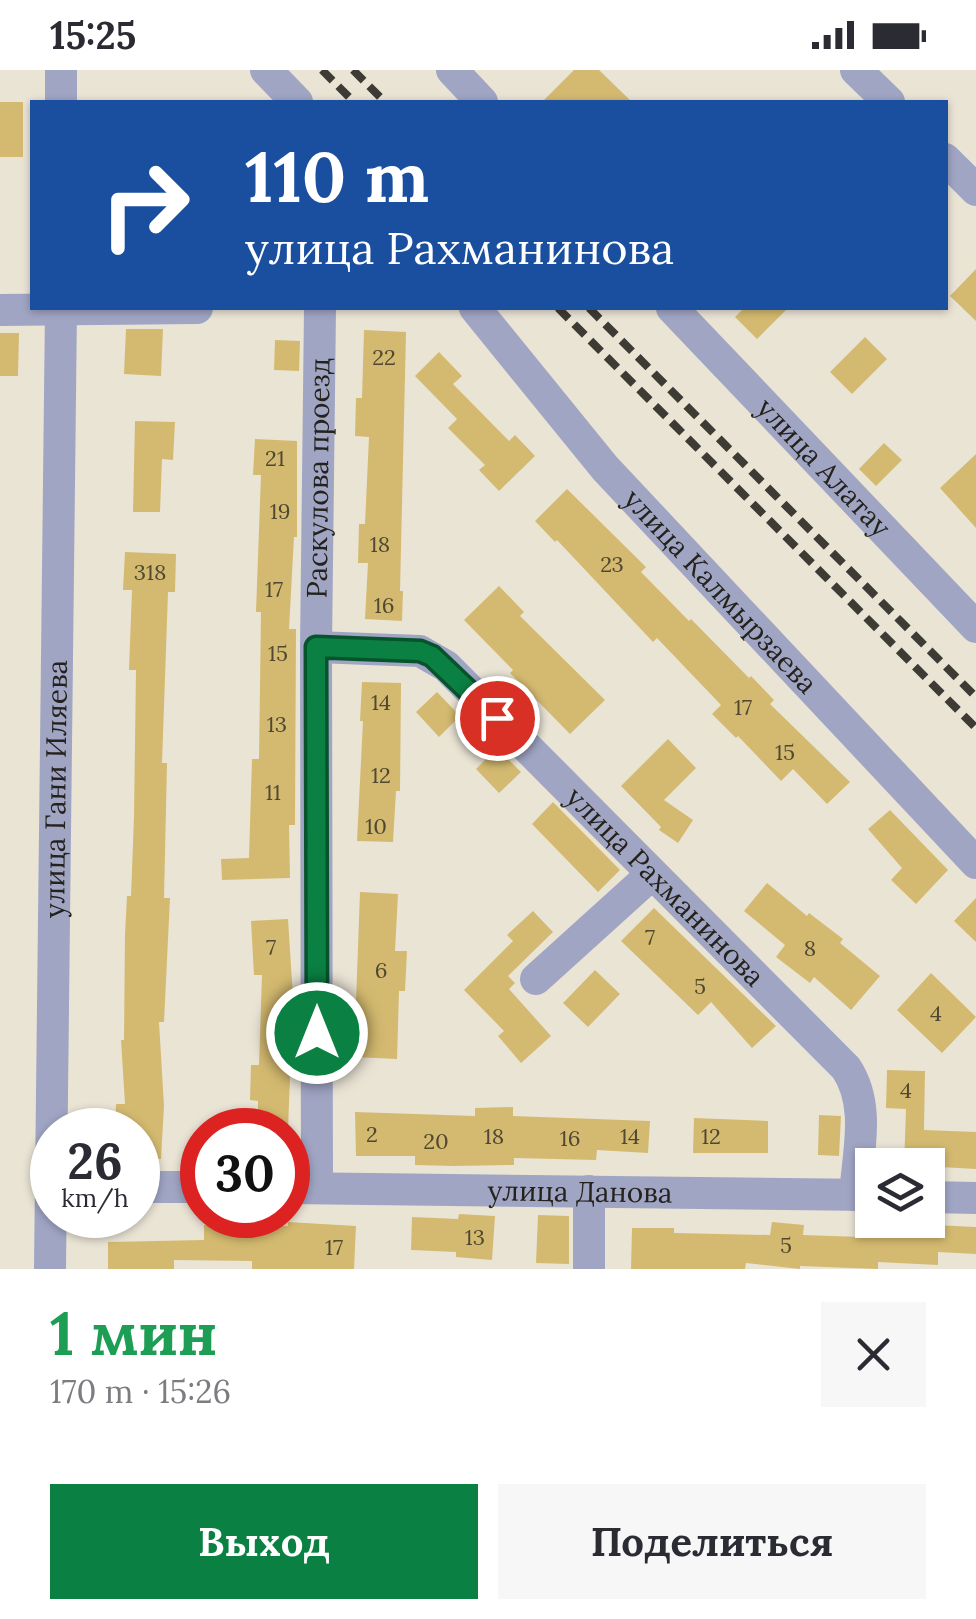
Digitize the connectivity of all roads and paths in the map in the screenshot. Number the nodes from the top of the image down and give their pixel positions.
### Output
1 (61, 70) edge
2 (266, 70) edge
3 (452, 70) edge
4 (856, 70) edge
5 (61, 100) edge
6 (294, 100) edge
7 (480, 100) edge
8 (887, 100) edge
9 (948, 162) edge
10 (976, 190) edge
11 (0, 310) edge
12 (30, 310) edge
13 (61, 310) edge
14 (320, 310) edge
15 (478, 310) edge
16 (674, 310) edge
17 (976, 627) edge
18 (316, 647) junction
19 (976, 863) edge
20 (651, 875) junction
21 (536, 978) dead end
22 (53, 1108) edge
23 (304, 1108) edge
24 (863, 1148) edge
25 (310, 1188) edge
26 (589, 1191) junction
27 (855, 1195) edge
28 (945, 1197) edge
29 (976, 1198) edge
30 (51, 1238) edge
31 (50, 1269) edge
32 (589, 1269) edge

1 - 5 street
2 - 6 street
3 - 7 street
4 - 8 street
9 - 10 street
11 - 12 street
13 - 22 street, улица Гани Иляева
14 - 18 street, Раскулова проезд
15 - 19 street, улица Калмырзаева
16 - 17 street, улица Алатау
18 - 20 street, улица Рахманинова
18 - 23 street, Раскулова проезд
20 - 21 street
20 - 24 street, улица Рахманинова
25 - 26 street, улица Данова
26 - 27 street, улица Данова
26 - 32 street
28 - 29 street
30 - 31 street, улица Гани Иляева

